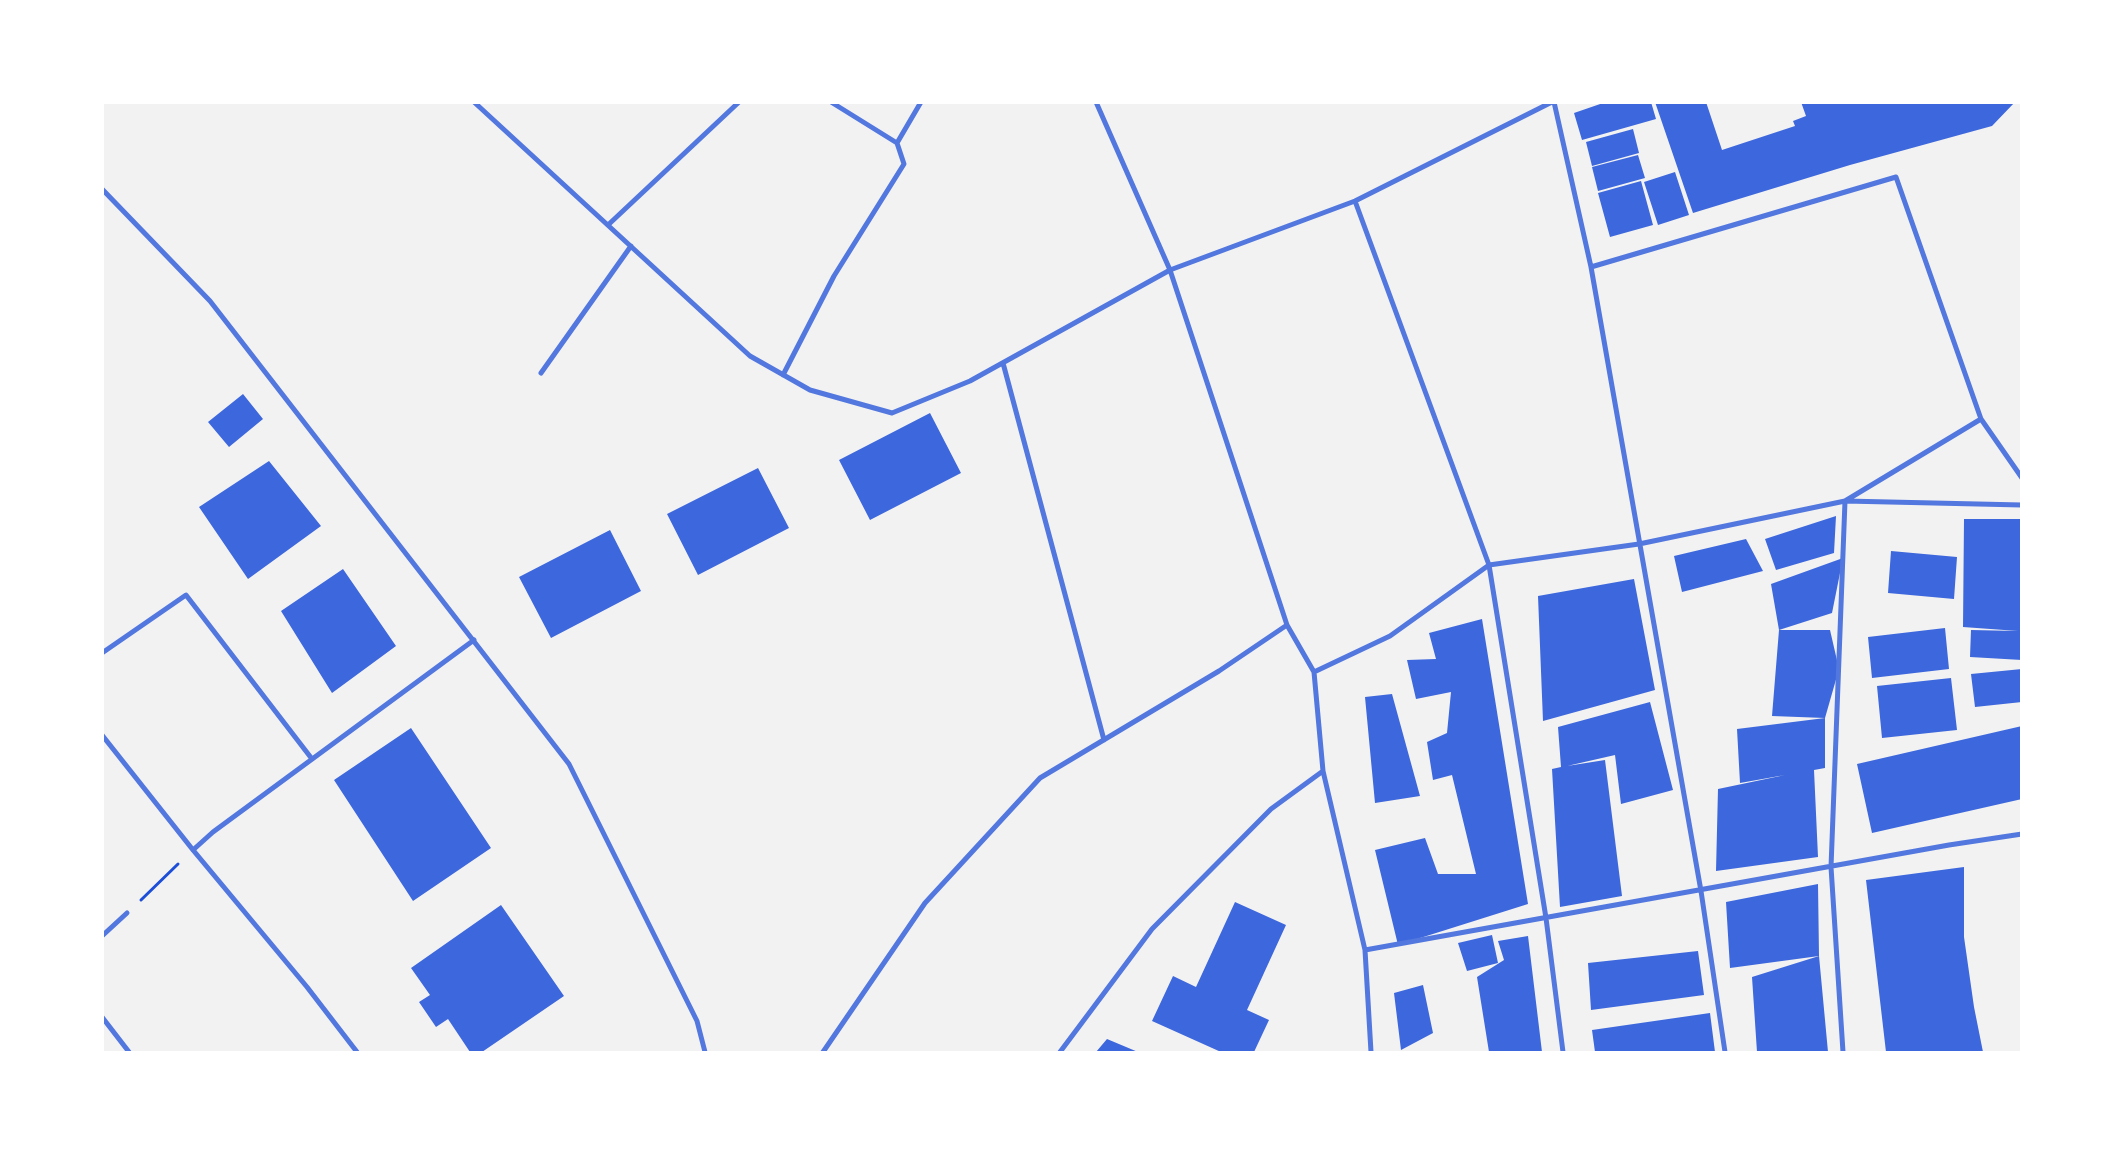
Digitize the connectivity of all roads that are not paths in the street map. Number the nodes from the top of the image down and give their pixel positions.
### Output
1 (474, 102) edge
2 (739, 102) edge
3 (831, 102) edge
4 (921, 102) edge
5 (1096, 102) edge
6 (1553, 102) edge
7 (897, 144) junction
8 (102, 189) edge
9 (1355, 201) junction
10 (608, 225) junction
11 (630, 246) junction
12 (1592, 267) junction
13 (1170, 270) junction
14 (1003, 363) junction
15 (541, 373) dead end
16 (784, 375) junction
17 (1982, 418) junction
18 (2022, 478) edge
19 (1845, 501) junction
20 (2022, 505) edge
21 (1639, 544) junction
22 (1489, 565) junction
23 (1287, 625) junction
24 (474, 640) junction
25 (102, 653) edge
26 (1314, 672) junction
27 (102, 735) edge
28 (1104, 740) junction
29 (312, 759) junction
30 (1323, 771) junction
31 (2022, 834) edge
32 (193, 850) junction
33 (1831, 867) junction
34 (1701, 891) junction
35 (127, 913) road end
36 (1546, 918) junction
37 (102, 936) edge
38 (1365, 950) junction
39 (102, 1017) edge
40 (129, 1052) edge
41 (357, 1052) edge
42 (704, 1052) edge
43 (823, 1052) edge
44 (1060, 1052) edge
45 (1371, 1052) edge
46 (1563, 1052) edge
47 (1725, 1052) edge
48 (1843, 1052) edge

1 - 10 street
2 - 10 street
3 - 7 street
4 - 7 street
5 - 13 street
6 - 9 street
6 - 12 street
7 - 16 street
8 - 24 street
9 - 13 street
9 - 22 street
10 - 11 street
11 - 15 street
11 - 16 street
12 - 17 street
12 - 21 street
13 - 14 street
13 - 23 street
14 - 16 street
14 - 28 street
17 - 18 street
17 - 19 street
19 - 20 street
19 - 21 street
19 - 33 street
21 - 22 street
21 - 34 street
22 - 26 street
22 - 36 street
23 - 26 street
23 - 28 street
24 - 29 street
24 - 42 street
25 - 29 street
26 - 30 street
27 - 32 street
28 - 43 street
29 - 32 street
30 - 38 street
30 - 44 street
31 - 33 street
32 - 41 street
33 - 34 street
33 - 48 street
34 - 36 street
34 - 47 street
35 - 37 street
36 - 38 street
36 - 46 street
38 - 45 street
39 - 40 street

